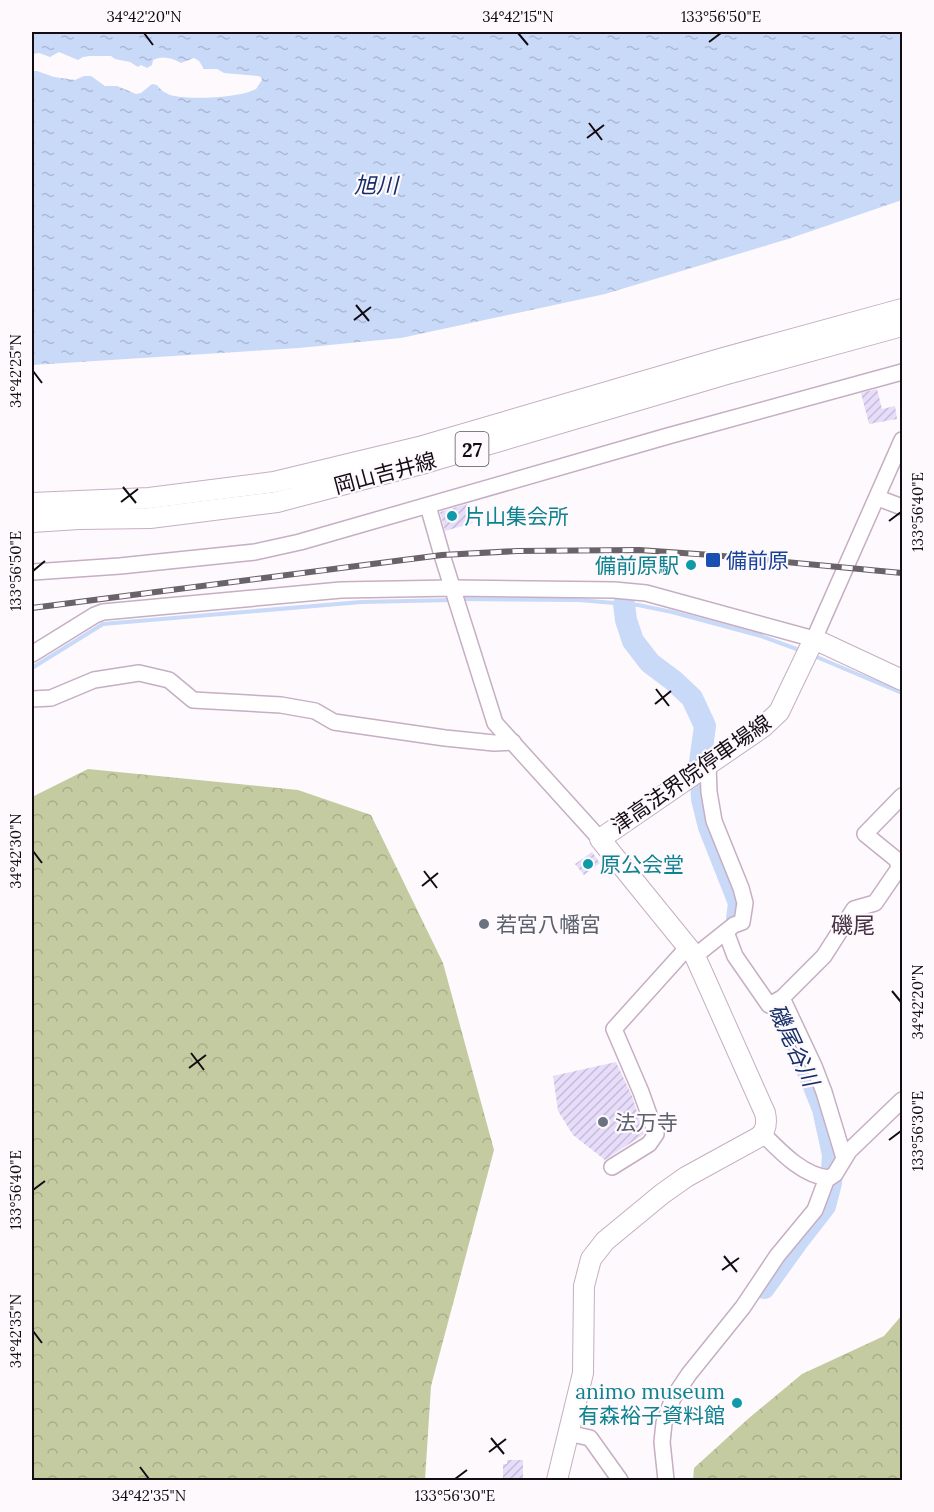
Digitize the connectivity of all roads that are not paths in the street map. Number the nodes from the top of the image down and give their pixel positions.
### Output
1 (903, 309) edge
2 (903, 326) edge
3 (903, 372) edge
4 (903, 440) edge
5 (878, 498) junction
6 (32, 503) edge
7 (428, 506) junction
8 (903, 507) edge
9 (32, 522) edge
10 (33, 572) dead end
11 (455, 596) junction
12 (811, 648) junction
13 (32, 654) edge
14 (903, 680) edge
15 (32, 699) edge
16 (513, 742) junction
17 (702, 768) junction
18 (903, 796) edge
19 (600, 839) junction
20 (733, 927) junction
21 (691, 952) junction
22 (777, 1001) junction
23 (903, 1100) edge
24 (762, 1134) junction
25 (844, 1158) junction
26 (612, 1167) dead end
27 (830, 1177) junction
28 (568, 1433) junction
29 (556, 1480) edge
30 (620, 1480) edge
31 (666, 1480) edge

1 - 6 main road, 岡山吉井線 / 27
2 - 9 main road, 岡山吉井線 / 27
3 - 7 street
4 - 5 street
5 - 8 street
5 - 12 street
7 - 10 street
7 - 11 street
11 - 12 street
11 - 13 street
11 - 16 street
12 - 14 main road
12 - 17 main road, 津高法界院停車場線
15 - 16 street
16 - 19 street
17 - 19 main road, 津高法界院停車場線
17 - 20 street
18 - 22 street
19 - 21 main road, 津高法界院停車場線
20 - 21 street
20 - 22 street
21 - 24 main road, 津高法界院停車場線
21 - 26 street
22 - 25 street
23 - 25 street
24 - 27 street
24 - 28 main road
25 - 27 street
27 - 31 street
28 - 29 main road
28 - 30 street

